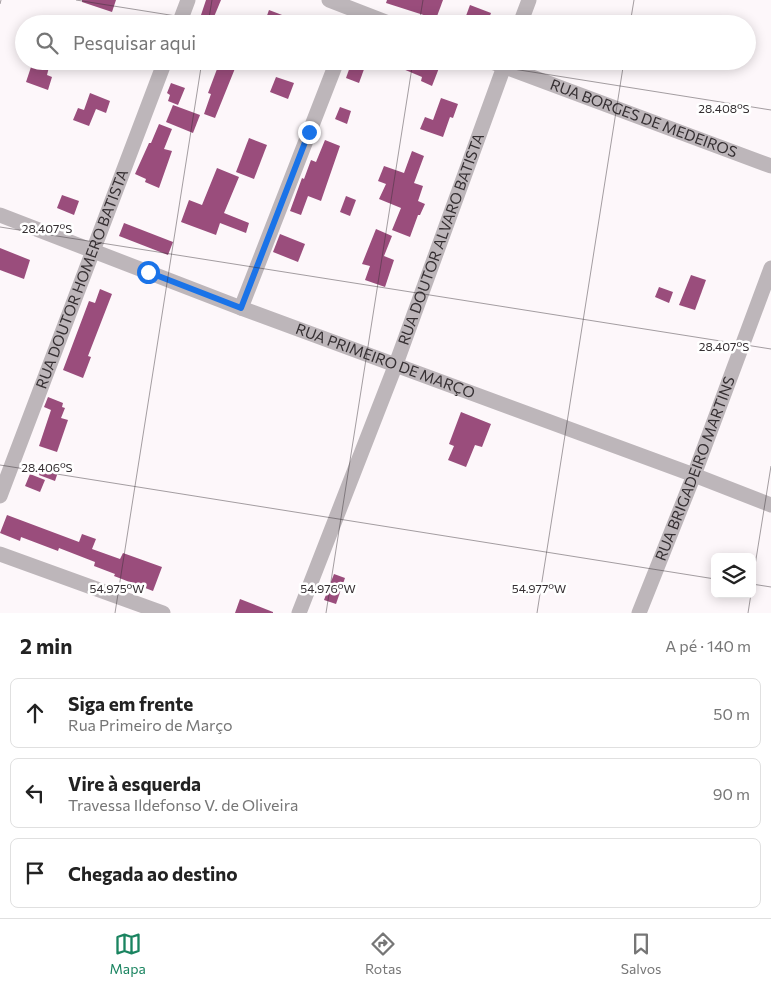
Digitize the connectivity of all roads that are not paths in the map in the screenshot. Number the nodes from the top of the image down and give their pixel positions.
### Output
1 (188, 0) edge
2 (329, 0) edge
3 (529, 0) edge
4 (182, 15) edge
5 (351, 15) edge
6 (523, 15) edge
7 (162, 70) edge
8 (334, 70) edge
9 (503, 70) edge
10 (521, 70) edge
11 (771, 166) edge
12 (0, 215) edge
13 (92, 250) junction
14 (771, 268) edge
15 (241, 308) junction
16 (396, 364) junction
17 (694, 475) junction
18 (0, 496) edge
19 (771, 506) edge
20 (0, 554) edge
21 (163, 613) edge
22 (299, 613) edge
23 (640, 613) edge

1 - 4 street
2 - 5 street
3 - 6 street
7 - 13 street, RUA DOUTOR HOMERO BATISTA
8 - 15 street
9 - 16 street, RUA DOUTOR ALVARO BATISTA
10 - 11 street, RUA BORGES DE MEDEIROS
12 - 13 street, RUA PRIMEIRO DE MARÇO
13 - 15 street, RUA PRIMEIRO DE MARÇO
13 - 18 street, RUA DOUTOR HOMERO BATISTA
14 - 17 street, RUA BRIGADEIRO MARTINS
15 - 16 street, RUA PRIMEIRO DE MARÇO
16 - 17 street, RUA PRIMEIRO DE MARÇO
16 - 22 street, RUA DOUTOR ALVARO BATISTA
17 - 19 street, RUA PRIMEIRO DE MARÇO
17 - 23 street, RUA BRIGADEIRO MARTINS
20 - 21 street

